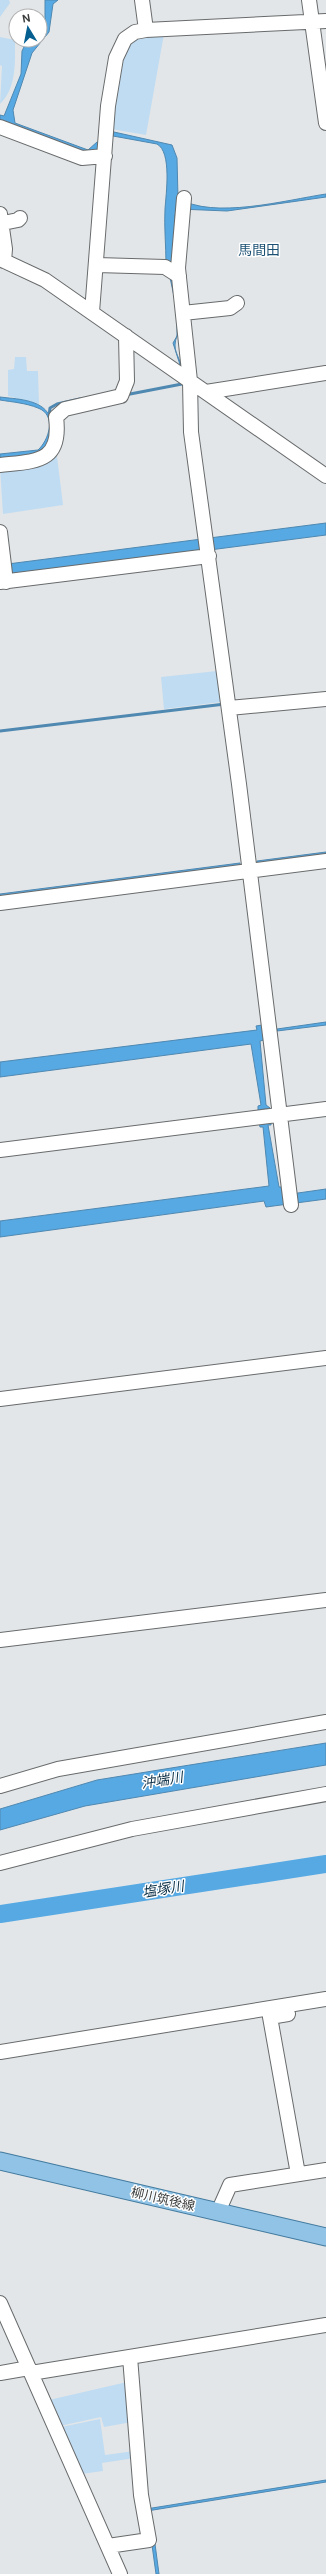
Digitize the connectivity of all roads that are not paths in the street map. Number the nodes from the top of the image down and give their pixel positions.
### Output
1 (142, 0) edge
2 (309, 0) edge
3 (319, 22) edge
4 (146, 30) junction
5 (326, 123) edge
6 (0, 127) edge
7 (105, 156) junction
8 (184, 198) dead end
9 (1, 218) edge
10 (20, 218) dead end
11 (2, 260) edge
12 (97, 265) junction
13 (179, 276) junction
14 (238, 304) dead end
15 (92, 312) junction
16 (183, 313) junction
17 (126, 336) junction
18 (326, 373) edge
19 (190, 381) junction
20 (206, 392) junction
21 (0, 465) edge
22 (326, 476) edge
23 (0, 532) edge
24 (208, 556) junction
25 (3, 582) edge
26 (326, 698) edge
27 (229, 708) junction
28 (326, 861) edge
29 (250, 871) junction
30 (0, 903) edge
31 (326, 1109) edge
32 (276, 1115) junction
33 (0, 1150) edge
34 (291, 1205) dead end
35 (326, 1358) edge
36 (0, 1399) edge
37 (326, 1600) edge
38 (0, 1640) edge
39 (326, 1722) edge
40 (0, 1786) edge
41 (326, 1794) edge
42 (0, 1863) edge
43 (326, 1999) edge
44 (326, 2008) edge
45 (0, 2052) edge
46 (0, 2161) edge
47 (326, 2170) edge
48 (298, 2174) junction
49 (218, 2212) junction
50 (326, 2237) edge
51 (0, 2303) edge
52 (326, 2325) edge
53 (130, 2357) junction
54 (30, 2371) junction
55 (0, 2373) edge
56 (108, 2546) junction
57 (120, 2574) edge

1 - 4 street
2 - 3 street
3 - 4 street
3 - 5 street
4 - 7 street
6 - 7 street
7 - 12 street
8 - 13 street
9 - 10 street
9 - 11 street
11 - 15 street
12 - 13 street
12 - 15 street
13 - 16 street
14 - 16 street
15 - 17 street
16 - 19 street
17 - 19 street
17 - 21 street
18 - 20 street
19 - 20 street
19 - 24 street
20 - 22 street
23 - 25 street
24 - 25 street
24 - 27 street
26 - 27 street
27 - 29 street
28 - 29 street
29 - 30 street
29 - 32 street
31 - 32 street
32 - 33 street
32 - 34 street
35 - 36 street
37 - 38 street
39 - 40 street
41 - 42 street
43 - 45 street
44 - 48 street
46 - 49 main road, 柳川筑後線
47 - 48 street
48 - 49 street
49 - 50 main road, 柳川筑後線
51 - 54 street
52 - 53 street
53 - 54 street
53 - 56 street
54 - 55 street
54 - 56 street
56 - 57 street

